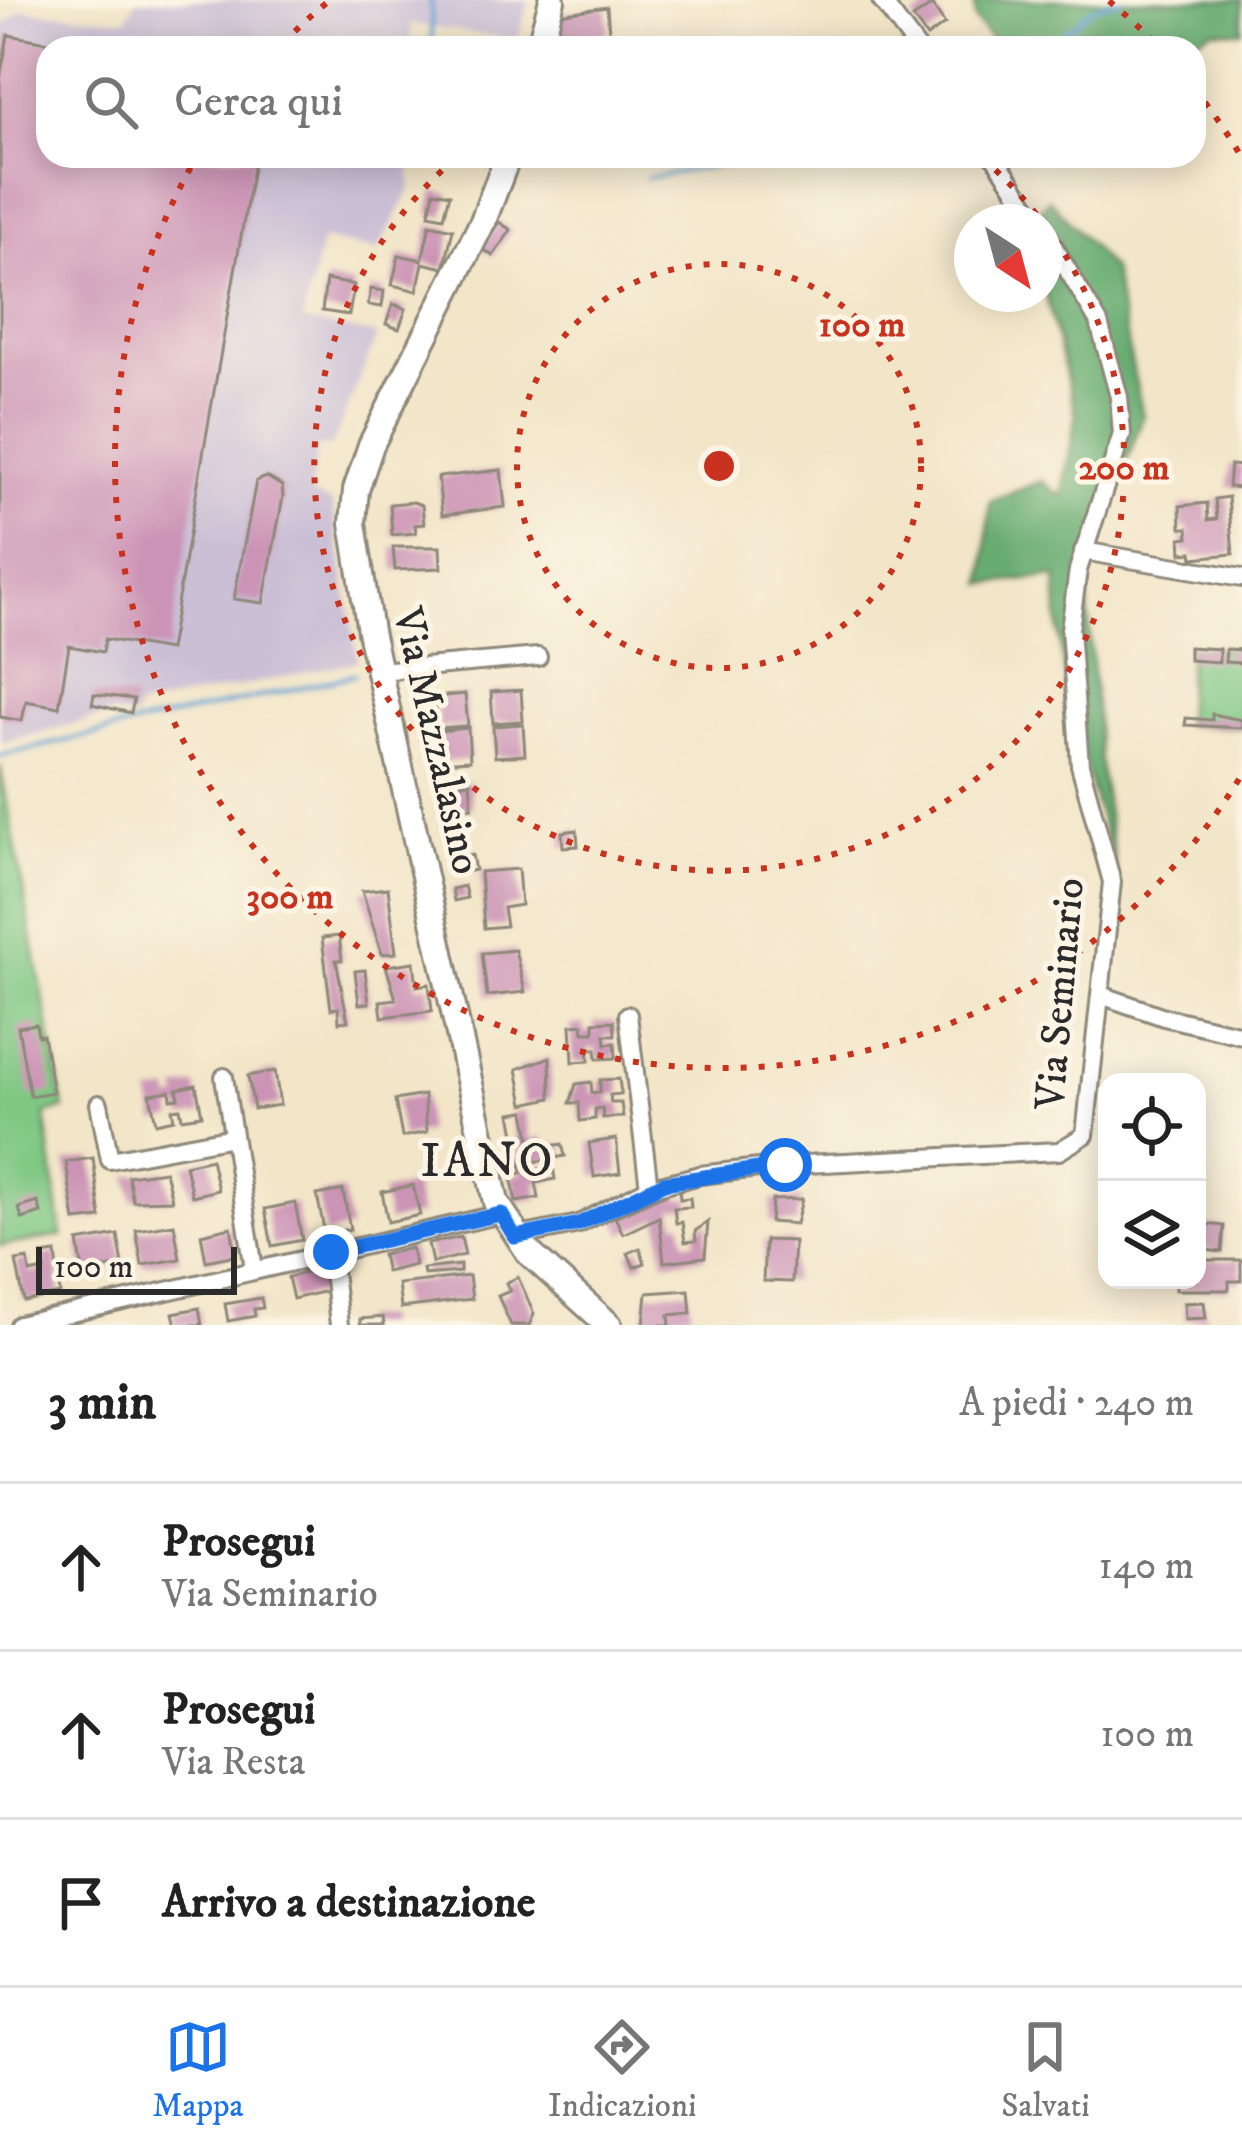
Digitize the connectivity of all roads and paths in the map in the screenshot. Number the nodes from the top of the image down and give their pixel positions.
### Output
1 (552, 0) edge
2 (881, 0) edge
3 (542, 36) edge
4 (908, 36) edge
5 (503, 168) edge
6 (1002, 168) edge
7 (1026, 204) edge
8 (1062, 260) edge
9 (1083, 551) junction
10 (1242, 578) edge
11 (538, 657) dead end
12 (379, 671) junction
13 (1101, 995) junction
14 (628, 1015) dead end
15 (1242, 1035) edge
16 (224, 1077) dead end
17 (99, 1104) dead end
18 (232, 1137) junction
19 (649, 1188) junction
20 (501, 1214) junction
21 (515, 1237) junction
22 (331, 1252) junction
23 (254, 1269) junction
24 (19, 1325) edge
25 (339, 1325) edge
26 (609, 1325) edge

1 - 3 main road
2 - 4 street
5 - 12 main road, Via Mazzalasino
6 - 7 street
8 - 9 street, Via Seminario
9 - 10 street
9 - 13 street, Via Seminario
11 - 12 street
12 - 20 main road, Via Mazzalasino
13 - 15 street
13 - 19 street, Via Seminario
14 - 19 street
16 - 18 street
17 - 18 street
18 - 23 street
19 - 21 street, Via Seminario
20 - 21 main road, Via Mazzalasino
20 - 22 street
21 - 26 main road, Via Mazzalasino
22 - 23 street
22 - 25 street
23 - 24 street

